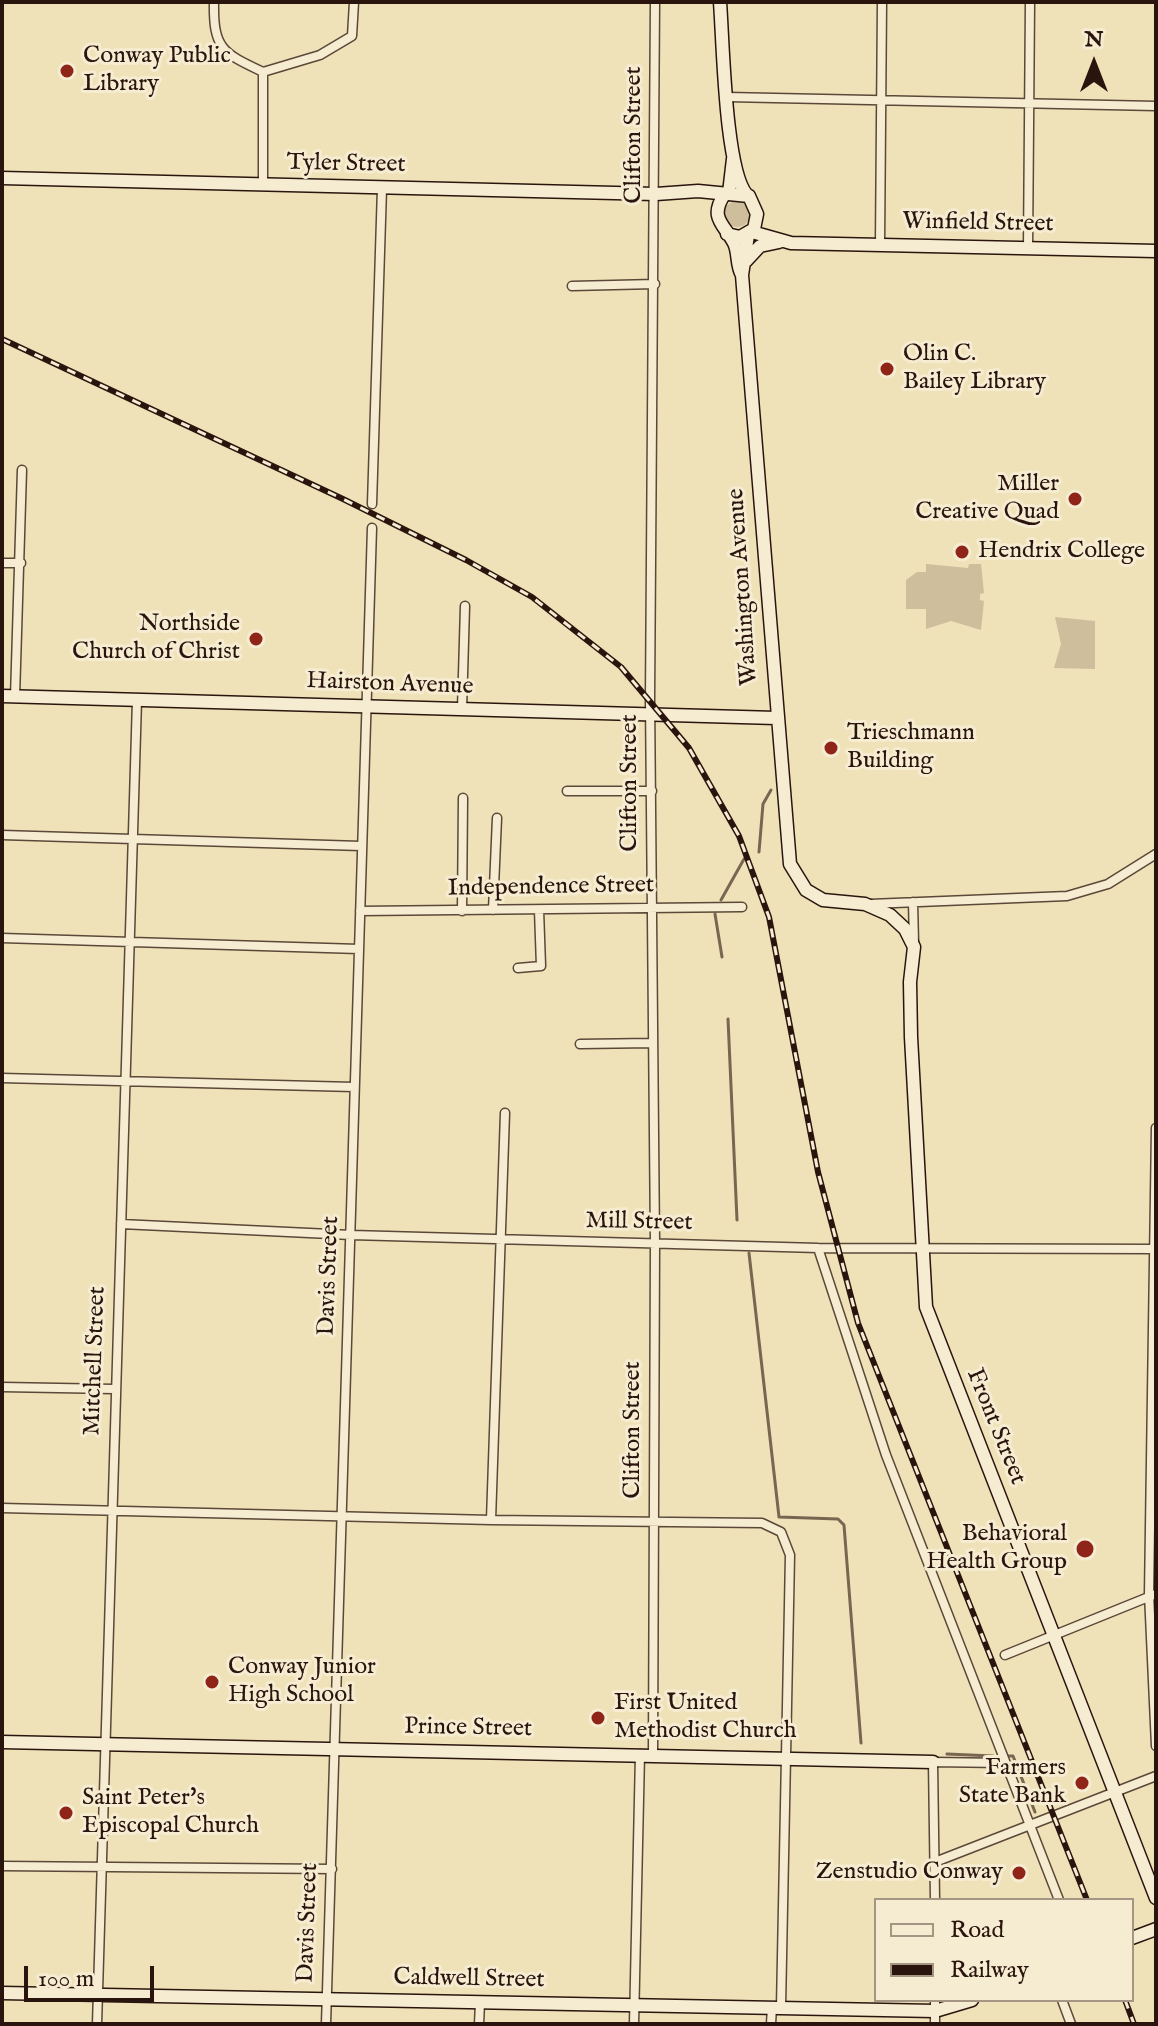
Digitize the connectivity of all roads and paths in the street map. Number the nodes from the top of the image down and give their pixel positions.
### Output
1 (214, 2) edge
2 (354, 2) edge
3 (655, 2) edge
4 (720, 2) edge
5 (882, 2) edge
6 (1030, 2) edge
7 (263, 72) junction
8 (727, 97) junction
9 (880, 100) junction
10 (1028, 105) junction
11 (1156, 106) edge
12 (733, 159) junction
13 (730, 176) junction
14 (2, 178) edge
15 (263, 185) junction
16 (382, 188) junction
17 (706, 191) junction
18 (688, 193) junction
19 (656, 194) junction
20 (726, 194) junction
21 (749, 196) junction
22 (757, 214) junction
23 (717, 216) junction
24 (727, 234) junction
25 (750, 234) junction
26 (801, 240) junction
27 (779, 242) junction
28 (880, 244) junction
29 (1028, 248) junction
30 (1156, 251) edge
31 (746, 261) junction
32 (742, 275) junction
33 (655, 284) junction
34 (572, 286) dead end
35 (22, 470) dead end
36 (372, 504) dead end
37 (372, 528) dead end
38 (2, 563) edge
39 (21, 563) junction
40 (465, 606) dead end
41 (8, 696) edge
42 (137, 700) junction
43 (366, 705) junction
44 (462, 709) junction
45 (651, 715) junction
46 (776, 718) junction
47 (567, 791) dead end
48 (652, 791) junction
49 (463, 798) dead end
50 (497, 818) dead end
51 (2, 835) edge
52 (133, 838) junction
53 (361, 846) junction
54 (1156, 854) edge
55 (913, 902) junction
56 (865, 904) junction
57 (742, 907) dead end
58 (652, 909) junction
59 (493, 910) junction
60 (539, 910) junction
61 (360, 911) junction
62 (462, 911) junction
63 (2, 938) edge
64 (130, 941) junction
65 (914, 947) junction
66 (359, 949) junction
67 (518, 968) dead end
68 (652, 1043) junction
69 (580, 1044) dead end
70 (2, 1078) edge
71 (126, 1081) junction
72 (354, 1087) junction
73 (505, 1113) dead end
74 (1156, 1128) edge
75 (121, 1224) junction
76 (351, 1235) junction
77 (500, 1240) junction
78 (655, 1243) junction
79 (921, 1247) junction
80 (818, 1248) junction
81 (1154, 1249) edge
82 (2, 1387) edge
83 (114, 1389) junction
84 (2, 1508) edge
85 (1153, 1509) edge
86 (112, 1512) junction
87 (342, 1516) junction
88 (491, 1520) junction
89 (653, 1522) junction
90 (1152, 1594) edge
91 (1054, 1633) junction
92 (1005, 1655) dead end
93 (2, 1742) edge
94 (107, 1744) junction
95 (1156, 1746) edge
96 (334, 1750) junction
97 (646, 1754) junction
98 (786, 1758) junction
99 (933, 1762) junction
100 (1003, 1763) junction
101 (1156, 1776) edge
102 (1117, 1791) junction
103 (1030, 1825) junction
104 (935, 1862) junction
105 (2, 1866) edge
106 (101, 1868) junction
107 (332, 1869) junction
108 (935, 1898) edge
109 (1058, 1898) edge
110 (1156, 1898) edge
111 (1156, 1929) edge
112 (1134, 1937) edge
113 (2, 1993) edge
114 (98, 1995) junction
115 (327, 1999) junction
116 (966, 2002) edge
117 (1063, 2002) edge
118 (480, 2003) junction
119 (635, 2006) junction
120 (777, 2007) junction
121 (935, 2012) edge
122 (97, 2024) edge
123 (326, 2024) edge
124 (479, 2024) edge
125 (634, 2024) edge
126 (771, 2024) edge
127 (1071, 2024) edge

1 - 7 street
2 - 7 street
3 - 19 street, Clifton Street
4 - 8 street
5 - 9 street
6 - 10 street
7 - 15 street
8 - 9 street
8 - 12 street
9 - 10 street
9 - 28 street
10 - 11 street
10 - 29 street
12 - 13 street
12 - 21 street
13 - 17 street
13 - 20 street
14 - 15 street, Tyler Street
15 - 16 street, Tyler Street
16 - 19 street, Tyler Street
16 - 36 street
17 - 18 street, Tyler Street
17 - 20 street, Tyler Street
18 - 19 street, Tyler Street
18 - 23 street
19 - 33 street, Clifton Street
20 - 21 street
20 - 23 street
21 - 22 street
22 - 25 street
22 - 26 street, Winfield Street
23 - 24 street
24 - 25 street
24 - 32 street, Washington Avenue
25 - 27 street, Winfield Street
25 - 31 street, Washington Avenue
26 - 27 street, Winfield Street
26 - 28 street, Winfield Street
27 - 31 street
28 - 29 street, Winfield Street
29 - 30 street, Winfield Street
31 - 32 street, Washington Avenue
32 - 46 street, Washington Avenue
33 - 34 street
33 - 45 street, Clifton Street
35 - 39 street
37 - 43 street, Davis Street
38 - 39 street
39 - 41 street
40 - 44 street
41 - 42 street, Hairston Avenue
42 - 43 street, Hairston Avenue
42 - 52 street, Mitchell Street
43 - 44 street, Hairston Avenue
43 - 53 street, Davis Street
44 - 45 street, Hairston Avenue
45 - 46 street, Hairston Avenue
45 - 48 street, Clifton Street
46 - 56 street, Washington Avenue
47 - 48 street
48 - 58 street, Clifton Street
49 - 62 street
50 - 59 street
51 - 52 street
52 - 53 street
52 - 64 street, Mitchell Street
53 - 61 street, Davis Street
54 - 55 street
55 - 56 street
55 - 65 street, Front Street
56 - 65 street
57 - 58 street, Independence Street
58 - 60 street, Independence Street
58 - 68 street, Clifton Street
59 - 60 street, Independence Street
59 - 62 street, Independence Street
60 - 67 street
61 - 62 street, Independence Street
61 - 66 street, Davis Street
63 - 64 street
64 - 66 street
64 - 71 street, Mitchell Street
65 - 79 street, Front Street
66 - 72 street, Davis Street
68 - 69 street
68 - 78 street, Clifton Street
70 - 71 street
71 - 72 street
71 - 75 street, Mitchell Street
72 - 76 street, Davis Street
73 - 77 street
74 - 81 street
75 - 76 street, Mill Street
75 - 83 street, Mitchell Street
76 - 77 street, Mill Street
76 - 87 street, Davis Street
77 - 78 street, Mill Street
77 - 88 street
78 - 80 street, Mill Street
78 - 89 street, Clifton Street
79 - 80 street, Mill Street
79 - 81 street, Mill Street
79 - 91 street, Front Street
80 - 100 street
81 - 85 street
82 - 83 street
83 - 86 street, Mitchell Street
84 - 86 street
85 - 90 street
86 - 87 street
86 - 94 street, Mitchell Street
87 - 88 street
87 - 96 street, Davis Street
88 - 89 street
89 - 97 street, Clifton Street
89 - 98 street
90 - 91 street
90 - 95 street
91 - 92 street
91 - 102 street, Front Street
93 - 94 street, Prince Street
94 - 96 street, Prince Street
94 - 106 street, Mitchell Street
96 - 97 street, Prince Street
96 - 107 street, Davis Street
97 - 98 street, Prince Street
97 - 119 street, Clifton Street
98 - 99 street, Prince Street
98 - 120 street
99 - 100 street
99 - 104 street
100 - 103 street
101 - 102 street
102 - 103 street
102 - 110 street, Front Street
103 - 104 street
103 - 109 street
104 - 108 street
105 - 106 street
106 - 107 street
106 - 114 street, Mitchell Street
107 - 115 street, Davis Street
111 - 112 street
113 - 114 street, Caldwell Street
114 - 115 street, Caldwell Street
114 - 122 street, Mitchell Street
115 - 118 street, Caldwell Street
115 - 123 street, Davis Street
116 - 121 street, Caldwell Street
117 - 127 street
118 - 119 street, Caldwell Street
118 - 124 street
119 - 120 street, Caldwell Street
119 - 125 street, Clifton Street
120 - 121 street, Caldwell Street
120 - 126 street

